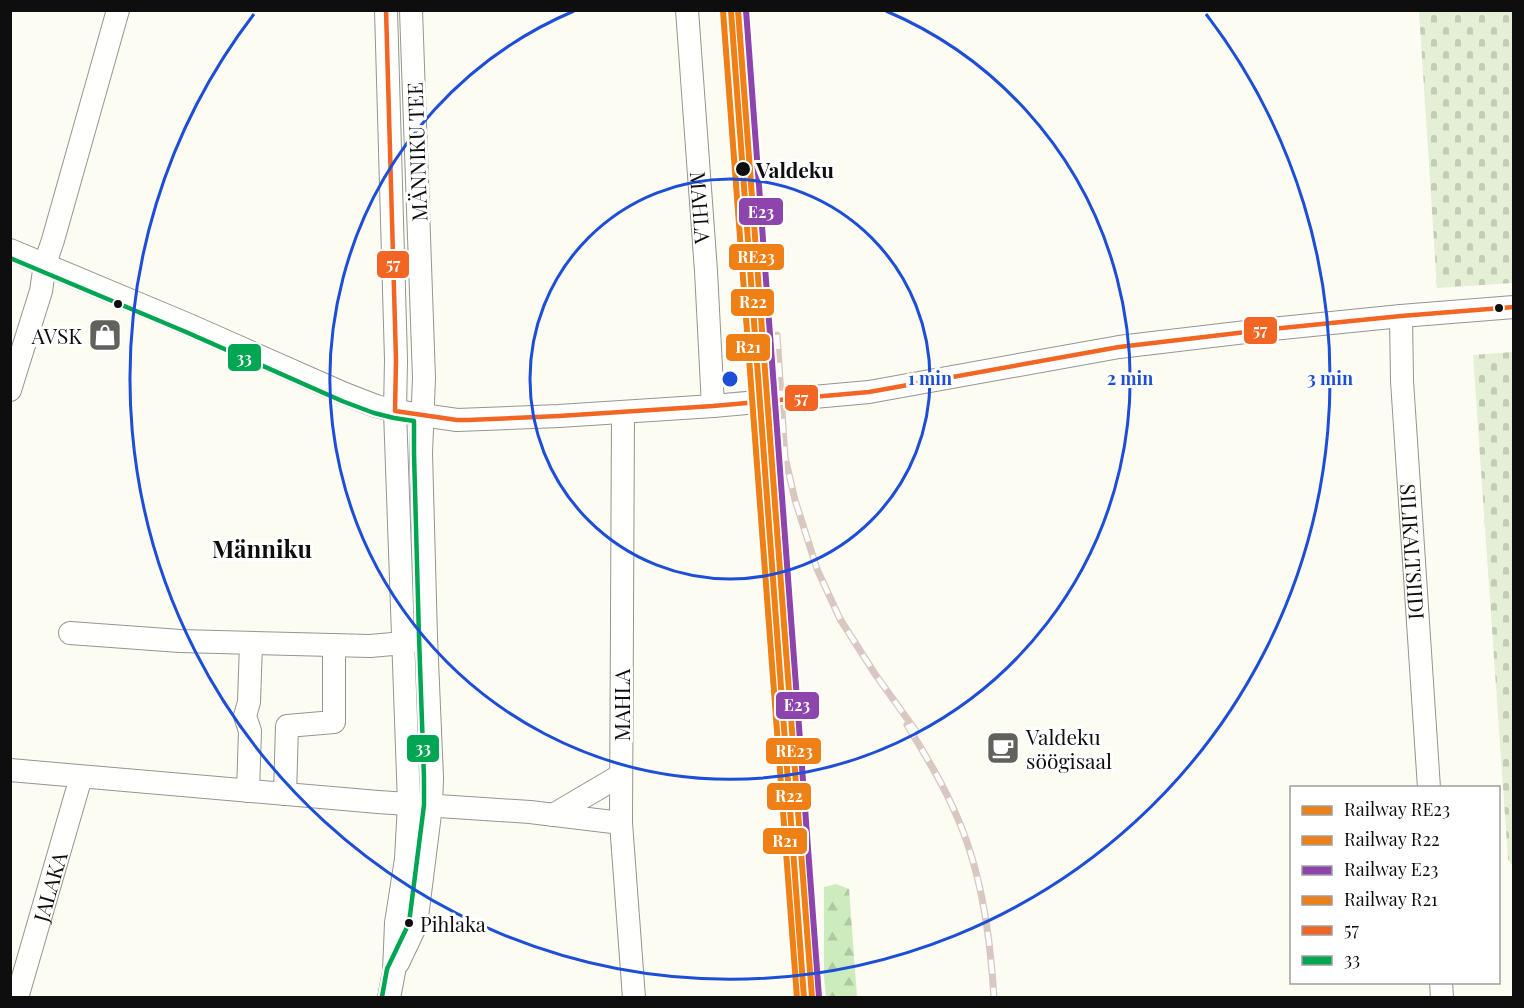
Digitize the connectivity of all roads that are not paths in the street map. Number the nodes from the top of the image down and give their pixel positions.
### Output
1 (118, 10) edge
2 (386, 10) edge
3 (411, 10) edge
4 (687, 10) edge
5 (10, 250) edge
6 (45, 264) junction
7 (1514, 307) edge
8 (1401, 316) junction
9 (10, 390) edge
10 (713, 406) junction
11 (395, 411) junction
12 (623, 412) junction
13 (422, 415) junction
14 (70, 633) dead end
15 (426, 637) junction
16 (404, 643) junction
17 (251, 644) junction
18 (334, 645) junction
19 (10, 770) edge
20 (621, 775) junction
21 (81, 777) junction
22 (1429, 786) edge
23 (248, 791) junction
24 (285, 794) junction
25 (420, 805) junction
26 (553, 815) junction
27 (621, 823) junction
28 (17, 998) edge
29 (389, 998) edge
30 (634, 998) edge

1 - 6 street
2 - 11 street, MÄNNIKU TEE
3 - 13 street, MÄNNIKU TEE
4 - 10 street, MAHLA
5 - 6 street
6 - 9 street
6 - 11 street
7 - 8 street
8 - 10 street
8 - 22 street, SILIKALTSIIDI
10 - 12 street
11 - 13 street
11 - 16 street, MÄNNIKU TEE
12 - 13 street
12 - 20 street, MAHLA
13 - 15 street, MÄNNIKU TEE
14 - 17 street
15 - 16 street
15 - 25 street, MÄNNIKU TEE
16 - 18 street
16 - 25 street, MÄNNIKU TEE
17 - 18 street
17 - 23 street
18 - 24 street
19 - 21 street
20 - 26 street
20 - 27 street, MAHLA
21 - 23 street
21 - 28 street, JALAKA
23 - 24 street
24 - 25 street
25 - 26 street
25 - 29 street, MÄNNIKU TEE
26 - 27 street
27 - 30 street, MAHLA

